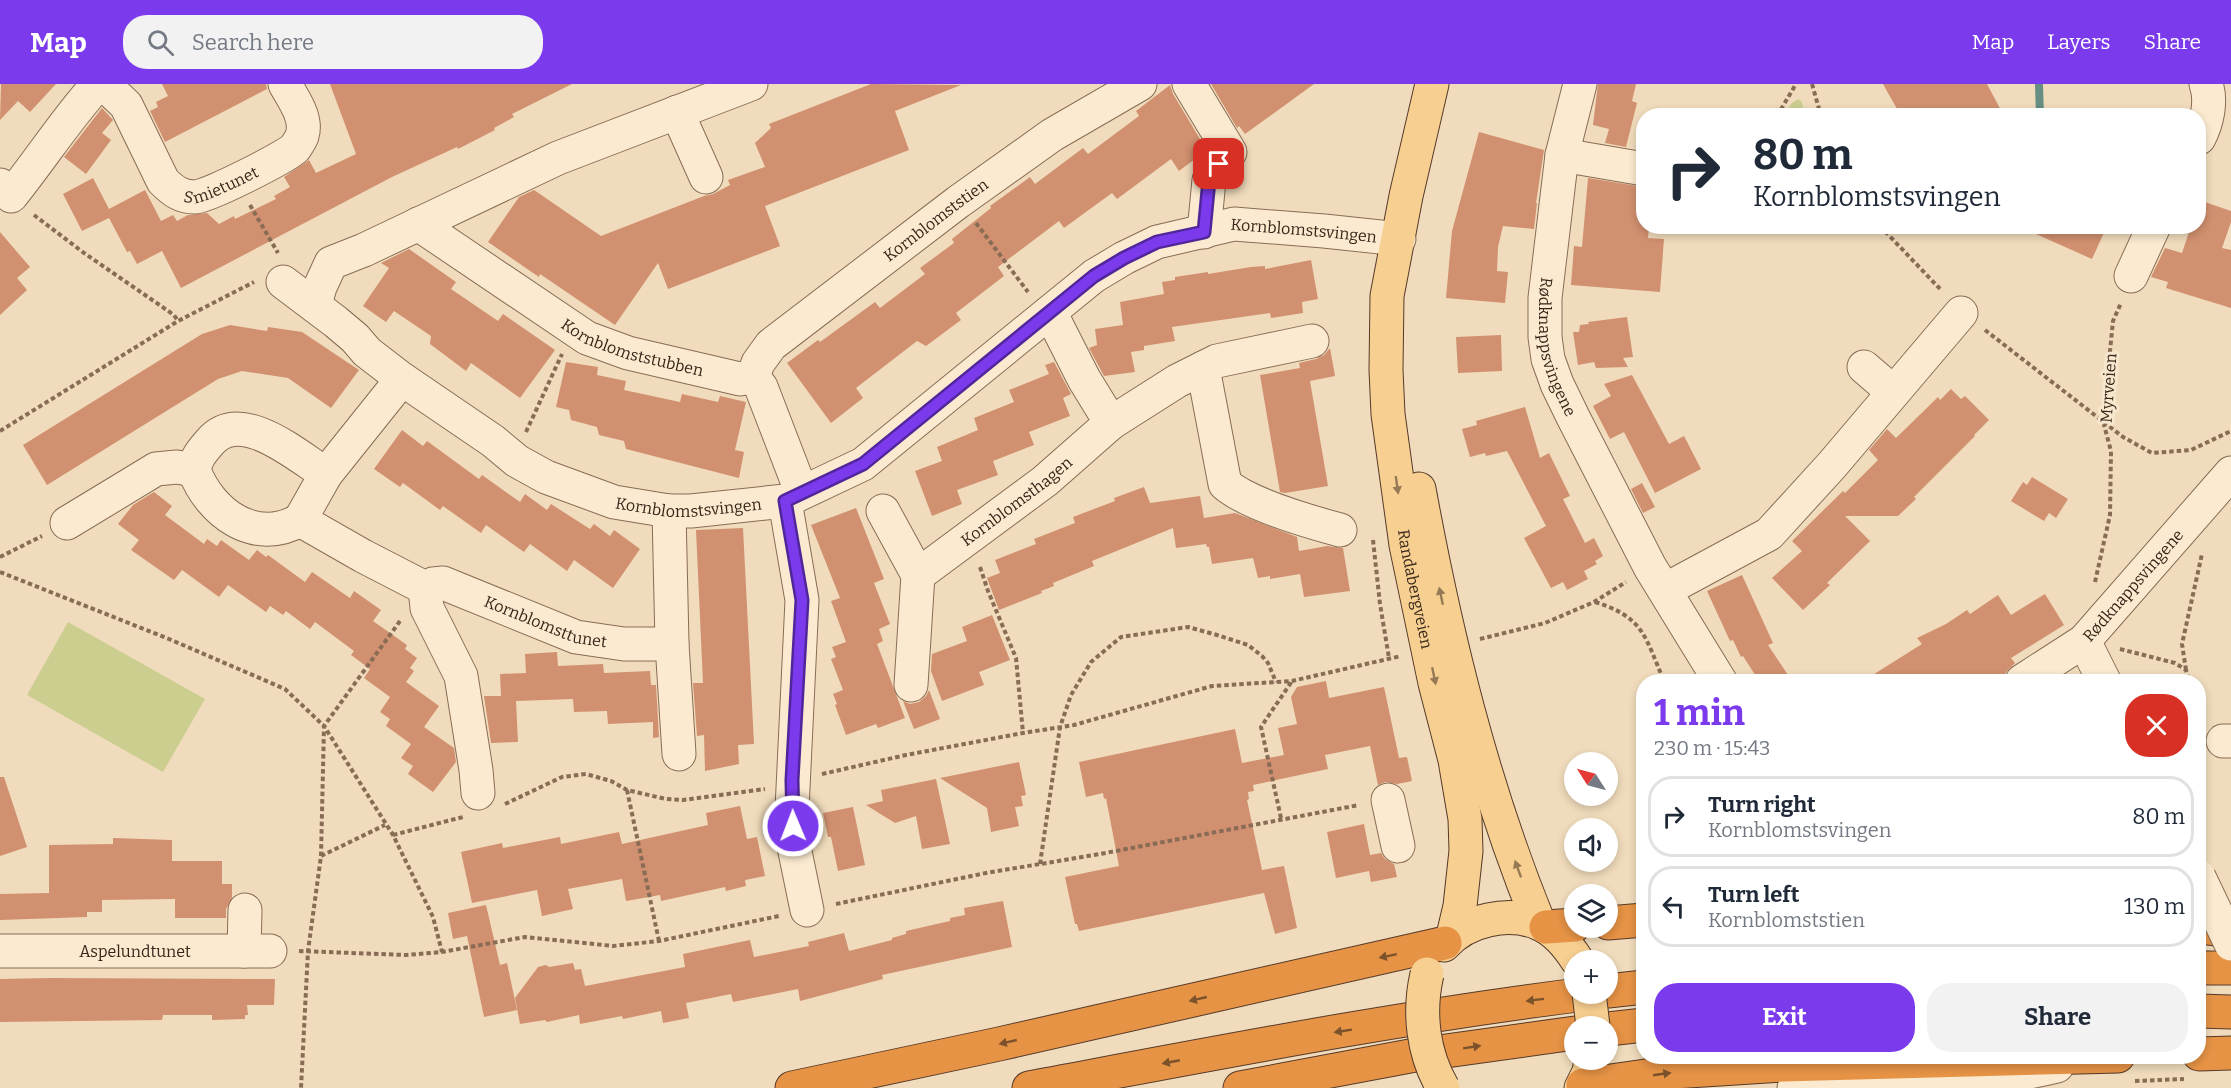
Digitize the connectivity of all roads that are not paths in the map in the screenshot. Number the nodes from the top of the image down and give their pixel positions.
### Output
1 (285, 84) edge
2 (751, 84) edge
3 (1140, 84) edge
4 (1189, 84) edge
5 (1580, 84) edge
6 (2206, 84) edge
7 (96, 85) edge
8 (1434, 91) edge
9 (676, 112) junction
10 (2206, 125) edge
11 (1562, 155) junction
12 (1636, 168) edge
13 (706, 177) dead end
14 (6, 190) edge
15 (418, 224) junction
16 (1204, 232) junction
17 (2150, 234) edge
18 (1399, 239) junction
19 (275, 272) road end
20 (2132, 276) road end
21 (315, 304) junction
22 (1041, 304) junction
23 (1961, 313) dead end
24 (1312, 341) dead end
25 (1864, 367) dead end
26 (1203, 368) junction
27 (753, 377) junction
28 (402, 379) junction
29 (1893, 392) junction
30 (1111, 423) junction
31 (194, 470) junction
32 (2231, 472) edge
33 (326, 474) junction
34 (793, 496) junction
35 (669, 511) junction
36 (884, 511) dead end
37 (300, 520) junction
38 (67, 523) road end
39 (1340, 531) dead end
40 (918, 575) junction
41 (1658, 579) junction
42 (425, 588) junction
43 (2090, 634) junction
44 (672, 644) junction
45 (1716, 674) edge
46 (2032, 674) edge
47 (2102, 674) edge
48 (911, 686) dead end
49 (679, 754) dead end
50 (1388, 800) road end
51 (480, 805) road end
52 (1398, 846) dead end
53 (2206, 892) edge
54 (807, 909) road end
55 (245, 910) dead end
56 (1636, 921) edge
57 (1618, 922) edge
58 (2206, 928) edge
59 (2231, 930) edge
60 (1562, 938) edge
61 (1449, 940) junction
62 (2231, 944) edge
63 (0, 951) edge
64 (2206, 968) edge
65 (2231, 968) edge
66 (1636, 988) edge
67 (1618, 990) edge
68 (1564, 996) edge
69 (2206, 1011) edge
70 (2231, 1012) edge
71 (1636, 1026) edge
72 (1618, 1028) edge
73 (1564, 1035) edge
74 (2231, 1053) edge
75 (2206, 1062) edge
76 (1822, 1064) edge
77 (2065, 1064) edge
78 (1588, 1078) edge
79 (792, 1088) edge
80 (1029, 1088) edge
81 (1240, 1088) edge
82 (1443, 1088) edge
83 (1794, 1088) edge

1 - 7 street, Smietunet
2 - 9 street
3 - 27 street, Kornblomststien
4 - 16 street
5 - 11 street, Rødknappsvingene
6 - 10 street
7 - 14 street, Smietunet
8 - 18 main road, Randabergveien
9 - 13 street
9 - 15 street
11 - 12 street
11 - 41 street, Rødknappsvingene
15 - 21 street
15 - 27 street, Kornblomststubben
16 - 18 street, Kornblomstsvingen
16 - 22 street, Kornblomstsvingen
17 - 20 street
60 -> 18 main road, Randabergveien
18 -> 61 main road, Randabergveien
19 - 21 street, Kornblomstsvingen
21 - 28 street, Kornblomstsvingen
22 - 30 street
22 - 34 street, Kornblomstsvingen
23 - 29 street
24 - 26 street, Kornblomsthagen
25 - 29 street
26 - 30 street, Kornblomsthagen
26 - 39 street
27 - 34 street
28 - 33 street
28 - 35 street, Kornblomstsvingen
29 - 41 street
30 - 40 street, Kornblomsthagen
31 - 33 street
31 - 37 street
31 - 38 street
32 - 43 street, Rødknappsvingene
33 - 37 street
34 - 35 street, Kornblomstsvingen
34 - 54 street
35 - 44 street
36 - 40 street
37 - 42 street, Kornblomsttunet
40 - 48 street
41 - 45 street, Rødknappsvingene
42 - 44 street, Kornblomsttunet
42 - 51 street
43 - 46 street, Rødknappsvingene
43 - 47 street
44 - 49 street
50 - 52 street
53 - 62 street, bridge
55 - 63 street, Aspelundtunet
56 - 57 highway
58 - 59 highway
60 - 61 main road
61 -> 79 highway
61 - 82 main road, bridge
64 - 65 highway
66 - 67 highway
68 -> 80 highway
69 - 70 highway
71 - 72 highway
81 -> 73 highway
74 - 75 highway
78 -> 76 highway
77 - 83 street

